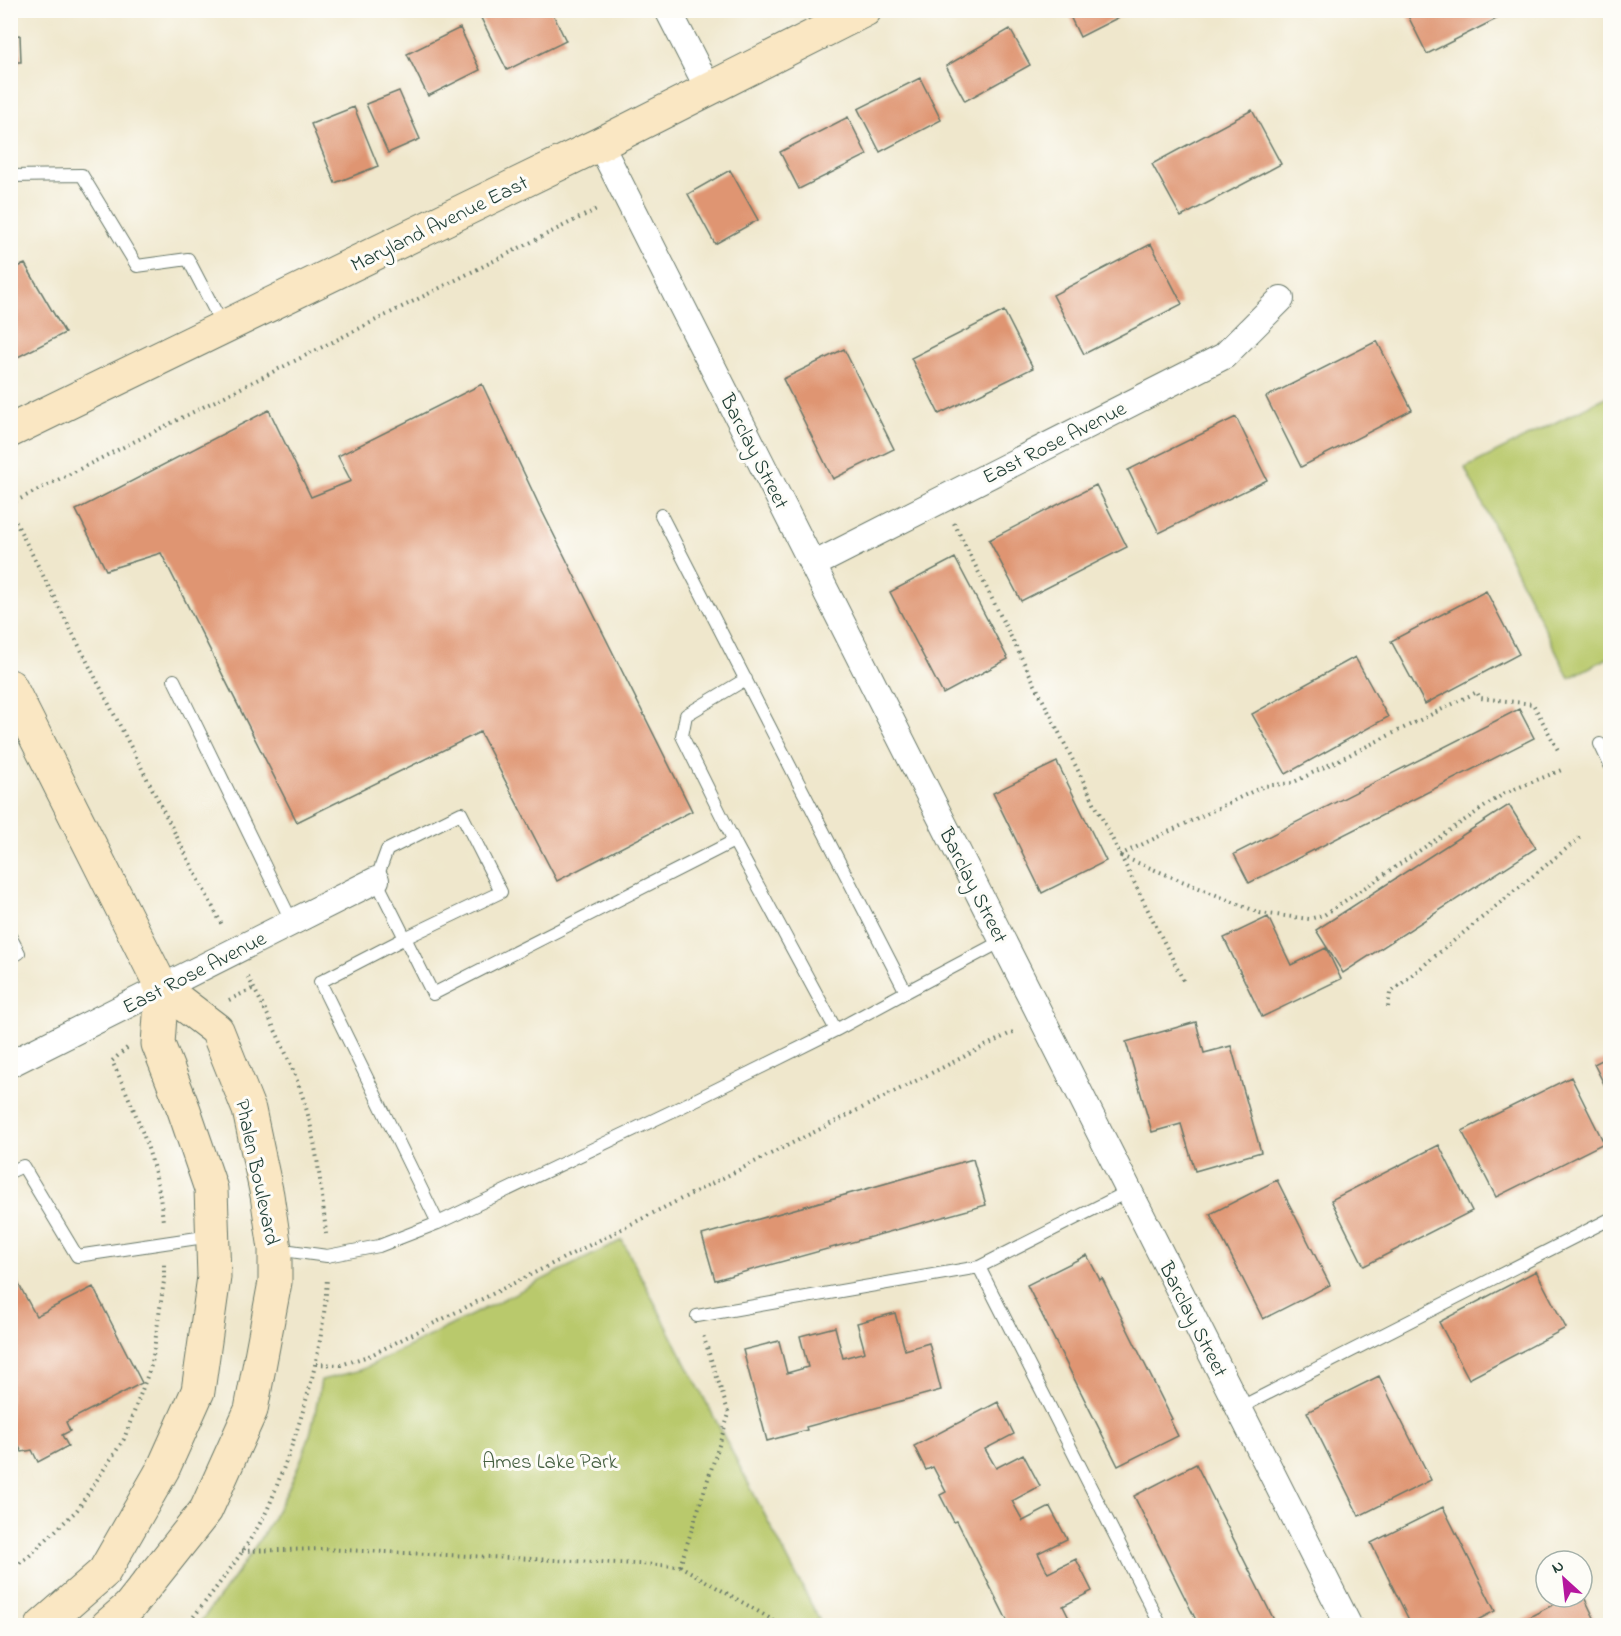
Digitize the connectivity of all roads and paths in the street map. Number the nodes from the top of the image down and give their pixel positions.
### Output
1 (668, 10) edge
2 (865, 10) edge
3 (709, 90) junction
4 (600, 144) junction
5 (10, 176) edge
6 (599, 208) dead end
7 (1281, 299) dead end
8 (223, 327) junction
9 (10, 431) edge
10 (942, 499) junction
11 (10, 504) edge
12 (661, 514) dead end
13 (813, 565) junction
14 (174, 680) dead end
15 (746, 680) junction
16 (10, 686) edge
17 (1600, 744) dead end
18 (1558, 750) dead end
19 (1611, 765) edge
20 (1564, 769) dead end
21 (1583, 835) dead end
22 (734, 841) junction
23 (1120, 855) junction
24 (376, 880) junction
25 (292, 922) junction
26 (10, 936) edge
27 (405, 938) junction
28 (1002, 941) junction
29 (10, 958) edge
30 (1185, 984) dead end
31 (162, 988) junction
32 (906, 992) junction
33 (1388, 1007) dead end
34 (1042, 1018) junction
35 (836, 1030) junction
36 (125, 1049) dead end
37 (10, 1064) edge
38 (10, 1172) edge
39 (1129, 1191) junction
40 (1611, 1219) edge
41 (438, 1223) junction
42 (214, 1236) junction
43 (163, 1243) junction
44 (275, 1249) junction
45 (979, 1267) junction
46 (697, 1316) joint
47 (316, 1364) dead end
48 (1239, 1408) junction
49 (242, 1551) dead end
50 (680, 1566) junction
51 (10, 1570) edge
52 (42, 1626) edge
53 (106, 1626) edge
54 (783, 1626) edge
55 (1161, 1626) edge
56 (1349, 1626) edge

1 - 3 street
2 - 3 main road, Maryland Avenue East
3 - 4 main road, Maryland Avenue East
4 - 8 main road, Maryland Avenue East
4 - 13 street, Barclay Street
5 - 8 lane
6 - 11 path
7 - 10 street, East Rose Avenue
8 - 9 main road, Maryland Avenue East
10 - 13 street, East Rose Avenue
10 - 23 path
12 - 15 lane
13 - 28 street, Barclay Street
14 - 25 lane
15 - 22 lane
15 - 32 lane
16 - 31 main road, Phalen Boulevard
17 - 19 lane
18 - 23 path
20 - 23 path
21 - 33 path
22 - 27 lane
22 - 35 lane
23 - 30 path
24 - 25 street, East Rose Avenue
24 - 27 lane
24 - 27 lane
25 - 31 street, East Rose Avenue
26 - 29 lane
27 - 41 lane
28 - 32 lane
28 - 34 street, Barclay Street
31 - 37 street, East Rose Avenue
31 - 42 main road
31 - 44 main road, Phalen Boulevard
32 - 35 lane
34 - 39 street, Barclay Street
34 - 47 path
35 - 41 lane
36 - 43 path
38 - 43 lane
39 - 45 lane
39 - 48 street, Barclay Street
40 - 48 lane
41 - 44 lane
42 - 43 lane
42 - 52 main road
43 - 51 path
44 - 53 main road, Phalen Boulevard
45 - 46 lane
45 - 55 lane
46 - 50 path
48 - 56 street, Barclay Street
49 - 50 path
50 - 54 path

